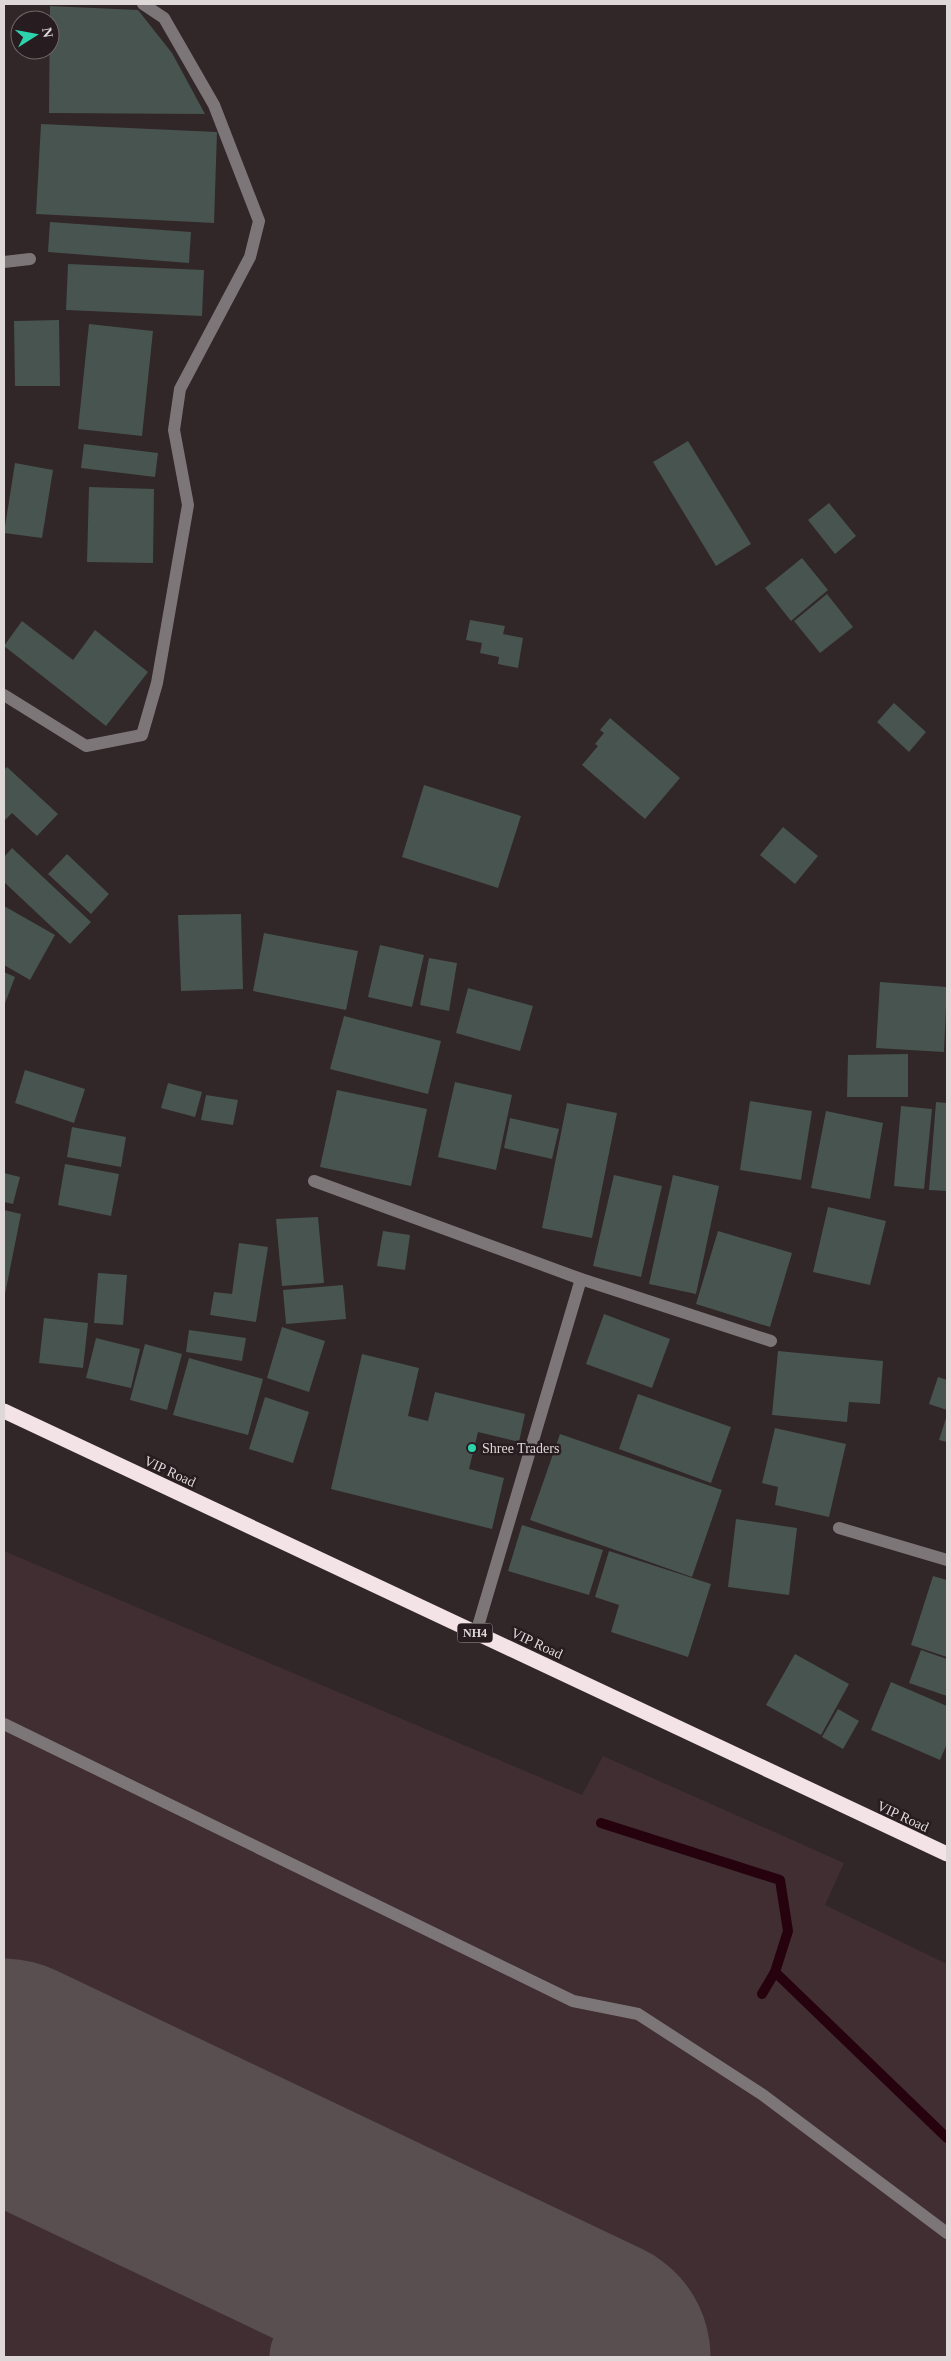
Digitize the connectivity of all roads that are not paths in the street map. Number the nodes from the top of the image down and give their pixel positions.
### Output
1 (143, 4) edge
2 (30, 259) dead end
3 (4, 262) edge
4 (4, 694) edge
5 (314, 1181) dead end
6 (581, 1278) junction
7 (771, 1341) dead end
8 (4, 1411) edge
9 (839, 1528) dead end
10 (947, 1560) edge
11 (476, 1633) junction
12 (4, 1724) edge
13 (947, 1854) edge
14 (947, 2233) edge

1 - 4 street
2 - 3 street
5 - 6 street
6 - 7 street
6 - 11 street
8 - 11 highway, VIP Road / NH4
9 - 10 street
11 - 13 highway, VIP Road / NH4
12 - 14 street

